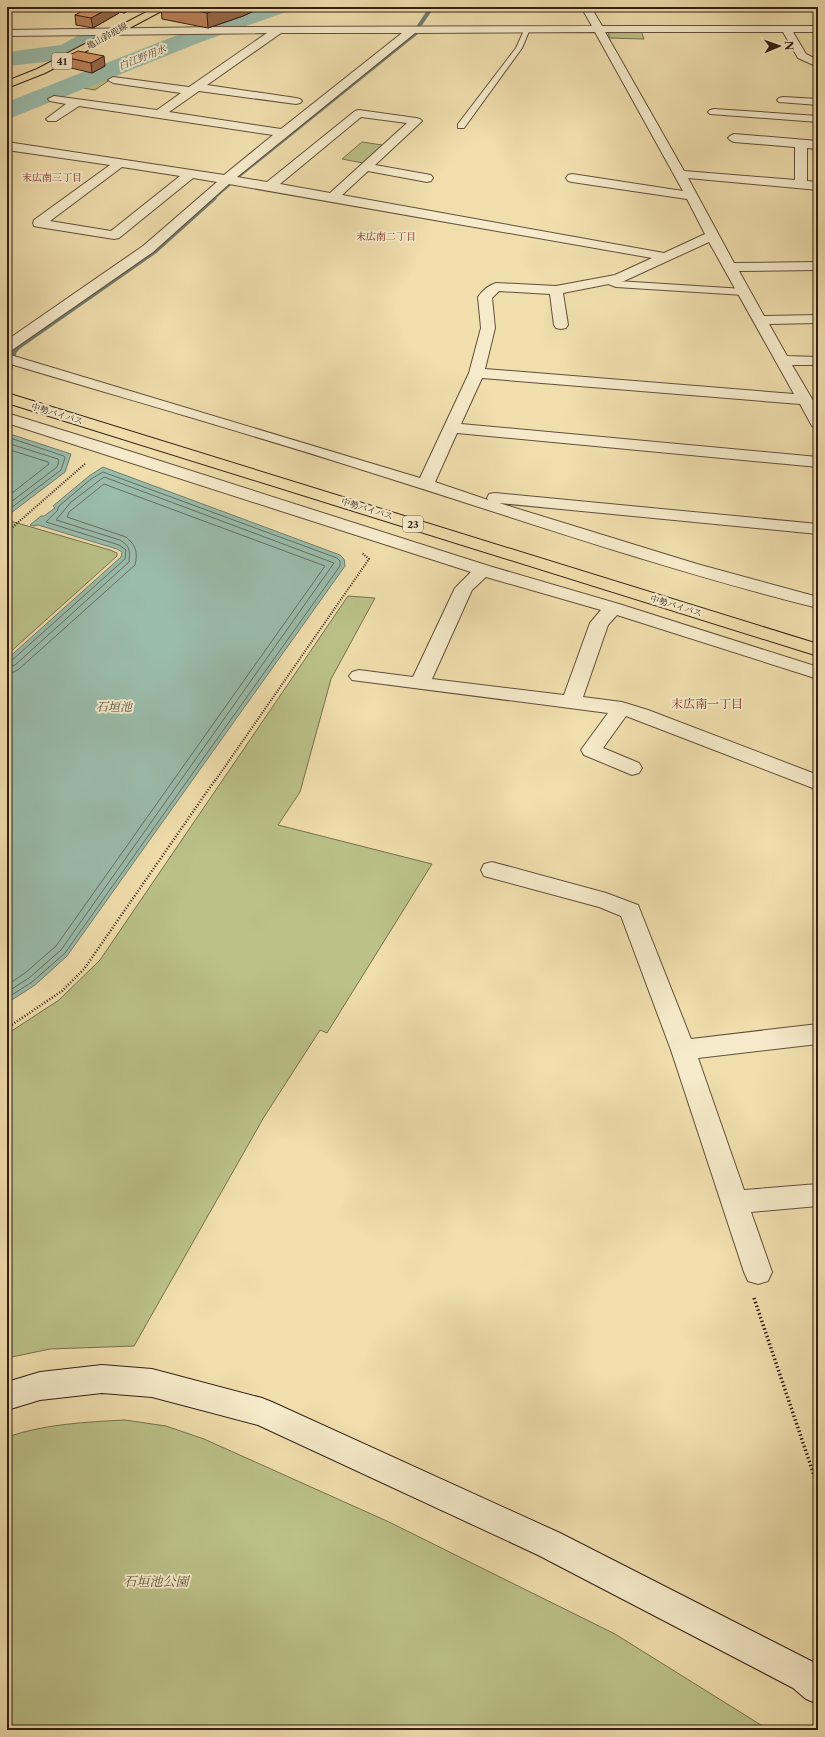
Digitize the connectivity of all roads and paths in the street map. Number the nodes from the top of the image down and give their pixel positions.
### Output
1 (164, 7) edge
2 (586, 7) edge
3 (527, 29) junction
4 (599, 29) junction
5 (786, 29) junction
6 (818, 29) edge
7 (278, 30) junction
8 (413, 30) junction
9 (115, 31) junction
10 (7, 33) edge
11 (818, 64) edge
12 (113, 80) dead end
13 (7, 85) edge
14 (194, 89) junction
15 (54, 99) dead end
16 (783, 100) dead end
17 (296, 101) dead end
18 (77, 102) junction
19 (818, 102) edge
20 (714, 112) dead end
21 (159, 114) junction
22 (186, 118) junction
23 (52, 119) dead end
24 (818, 119) edge
25 (461, 126) dead end
26 (174, 127) dead end
27 (283, 133) junction
28 (734, 138) dead end
29 (801, 144) junction
30 (818, 145) edge
31 (7, 146) edge
32 (118, 164) junction
33 (365, 167) junction
34 (680, 174) junction
35 (189, 175) junction
36 (427, 178) dead end
37 (572, 178) dead end
38 (233, 181) junction
39 (801, 184) junction
40 (270, 186) junction
41 (818, 186) edge
42 (692, 196) junction
43 (333, 197) junction
44 (712, 236) junction
45 (666, 257) junction
46 (729, 266) junction
47 (818, 266) edge
48 (606, 280) junction
49 (556, 290) junction
50 (744, 292) junction
51 (760, 320) junction
52 (818, 320) edge
53 (561, 325) dead end
54 (7, 347) edge
55 (7, 358) edge
56 (783, 360) junction
57 (818, 360) edge
58 (477, 373) junction
59 (7, 398) edge
60 (805, 400) junction
61 (7, 418) edge
62 (818, 423) edge
63 (451, 428) junction
64 (818, 462) edge
65 (86, 463) dead end
66 (425, 485) junction
67 (452, 493) junction
68 (818, 529) edge
69 (7, 532) edge
70 (369, 559) dead end
71 (483, 570) junction
72 (818, 603) edge
73 (612, 608) junction
74 (818, 650) edge
75 (818, 673) edge
76 (359, 676) dead end
77 (420, 683) junction
78 (572, 701) junction
79 (622, 708) junction
80 (632, 768) dead end
81 (818, 783) edge
82 (492, 870) dead end
83 (7, 1028) edge
84 (818, 1034) edge
85 (683, 1050) junction
86 (818, 1195) edge
87 (736, 1202) junction
88 (758, 1272) joint
89 (7, 1396) edge
90 (818, 1487) edge
91 (818, 1687) edge

1 - 9 main road, 亀山鈴鹿線 / 41
2 - 4 street
3 - 4 street
3 - 8 street
3 - 25 lane
4 - 5 street
4 - 34 street
5 - 6 street
5 - 11 street
7 - 8 street
7 - 9 street
7 - 14 street
8 - 27 street
9 - 10 street
9 - 13 main road, 亀山鈴鹿線 / 41
12 - 14 street
14 - 17 street
14 - 21 street
15 - 18 street
16 - 19 street
18 - 21 street
18 - 23 street
20 - 24 street
21 - 22 street
22 - 26 street
22 - 27 street
27 - 38 street
28 - 29 street
29 - 30 street
29 - 39 street
31 - 32 street
32 - 35 street
32 - 35 street
33 - 36 street
33 - 40 street
33 - 43 street
34 - 39 street
34 - 42 street
35 - 38 street
37 - 42 street
38 - 40 street
38 - 54 street
39 - 41 street
40 - 43 street
42 - 44 street
43 - 45 street
44 - 45 street
44 - 46 street
45 - 48 street
46 - 47 street
46 - 50 street
48 - 49 street
48 - 50 lane
49 - 53 street
49 - 58 street
50 - 51 street
51 - 52 street
51 - 56 street
55 - 66 street
56 - 57 street
56 - 60 street
58 - 60 street
58 - 63 street
59 - 74 main road, 中勢バイパス / 23
60 - 62 street
61 - 71 street
63 - 64 street
63 - 66 street
65 - 69 path
66 - 67 street
67 - 68 street
67 - 72 street
70 - 83 path
71 - 73 street
71 - 77 street
73 - 75 street
73 - 78 street
76 - 77 street
77 - 78 street
78 - 79 street
79 - 80 street
79 - 81 street
82 - 85 street
84 - 85 street
85 - 87 street
86 - 87 street
87 - 88 street
88 - 90 path
89 - 91 street

